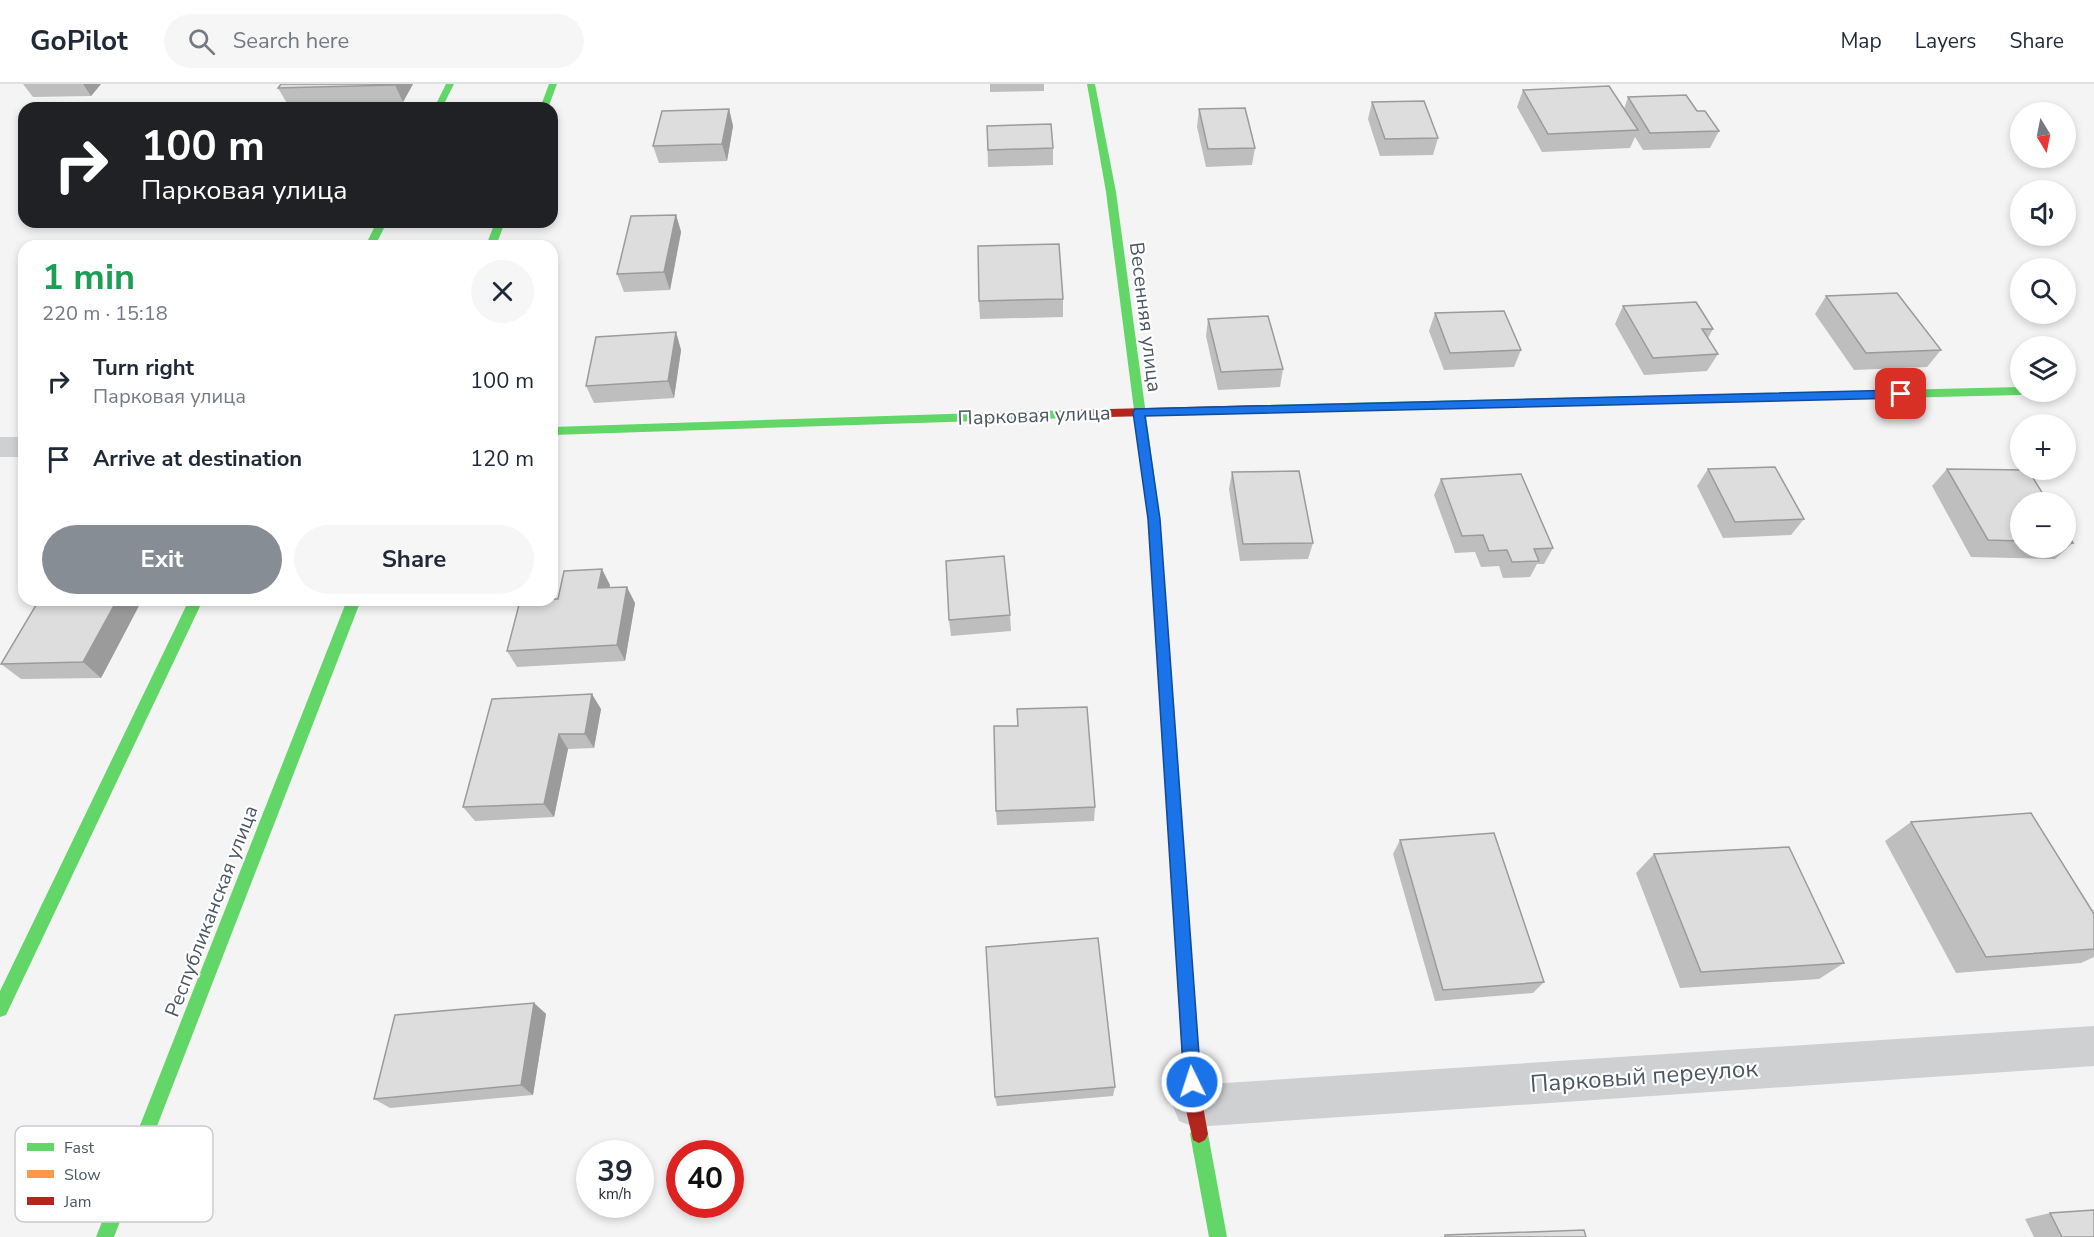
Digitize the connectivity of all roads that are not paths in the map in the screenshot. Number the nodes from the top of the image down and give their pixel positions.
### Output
1 (450, 84) edge
2 (553, 84) edge
3 (1091, 84) edge
4 (441, 102) edge
5 (546, 102) edge
6 (2010, 391) edge
7 (1139, 412) junction
8 (558, 431) edge
9 (0, 447) edge
10 (18, 447) edge
11 (193, 606) edge
12 (352, 606) edge
13 (0, 1009) edge
14 (2094, 1046) edge
15 (1194, 1106) junction
16 (148, 1126) edge
17 (111, 1222) edge
18 (105, 1237) edge
19 (1218, 1237) edge

1 - 4 street
2 - 5 street
3 - 7 street, Весенняя улица
6 - 7 street, Парковая улица
7 - 8 street, Парковая улица
7 - 15 street, Весенняя улица
9 - 10 street
11 - 13 street
12 - 16 street, Республиканская улица
14 - 15 street, Парковый переулок
15 - 19 street, Весенняя улица
17 - 18 street, Республиканская улица

